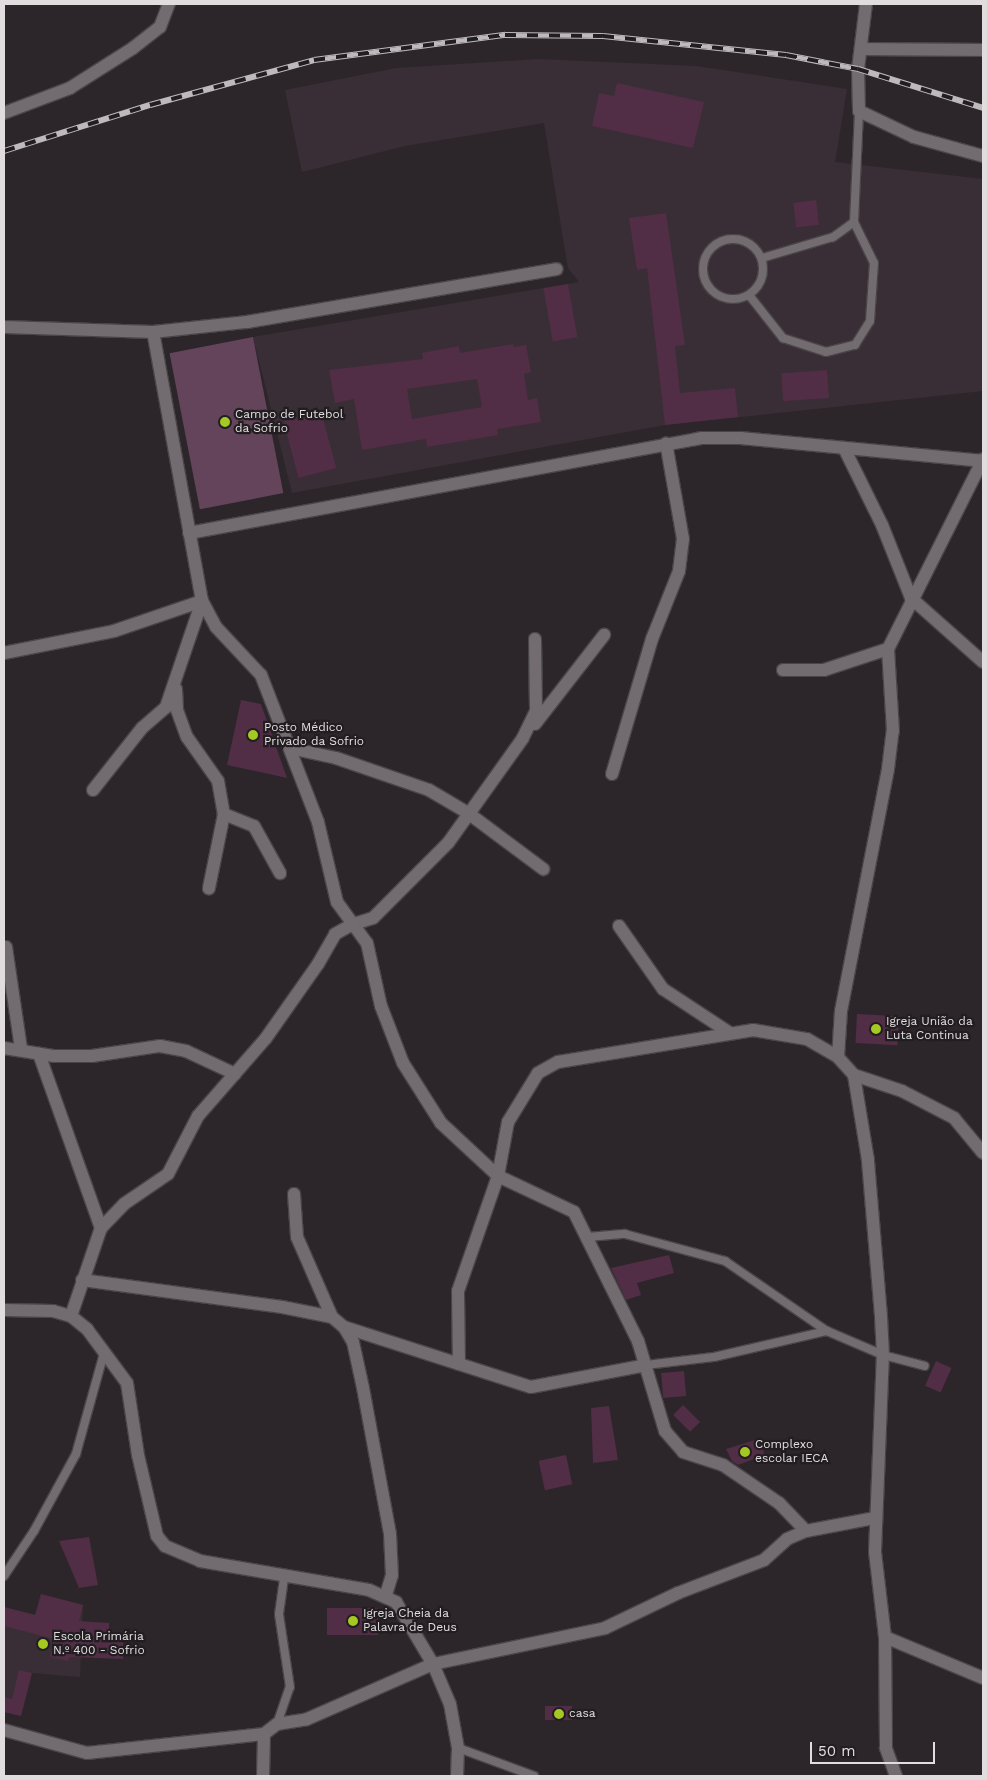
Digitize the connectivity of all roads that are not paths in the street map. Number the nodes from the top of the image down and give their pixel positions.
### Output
1 (169, 4) edge
2 (866, 4) edge
3 (862, 49) junction
4 (983, 50) edge
5 (859, 111) junction
6 (4, 113) edge
7 (983, 156) edge
8 (854, 222) junction
9 (762, 258) junction
10 (558, 269) dead end
11 (749, 295) junction
12 (4, 327) edge
13 (153, 332) junction
14 (666, 444) junction
15 (845, 450) junction
16 (983, 460) edge
17 (189, 533) junction
18 (911, 598) junction
19 (202, 601) junction
20 (604, 635) dead end
21 (535, 639) dead end
22 (888, 649) junction
23 (4, 653) edge
24 (983, 662) edge
25 (783, 670) dead end
26 (176, 687) junction
27 (523, 738) junction
28 (290, 748) junction
29 (612, 774) dead end
30 (93, 790) dead end
31 (468, 813) junction
32 (224, 814) junction
33 (543, 869) dead end
34 (280, 873) dead end
35 (209, 888) dead end
36 (353, 924) junction
37 (619, 926) dead end
38 (6, 947) dead end
39 (730, 1033) junction
40 (4, 1048) edge
41 (21, 1049) junction
42 (39, 1054) junction
43 (838, 1057) junction
44 (235, 1074) junction
45 (854, 1075) junction
46 (983, 1154) edge
47 (498, 1176) junction
48 (294, 1194) dead end
49 (102, 1228) junction
50 (588, 1237) junction
51 (82, 1280) junction
52 (4, 1310) edge
53 (71, 1316) junction
54 (332, 1317) junction
55 (344, 1327) junction
56 (827, 1331) junction
57 (104, 1353) junction
58 (883, 1356) junction
59 (459, 1364) junction
60 (646, 1365) junction
61 (925, 1366) dead end
62 (874, 1518) junction
63 (806, 1531) junction
64 (4, 1576) edge
65 (284, 1578) junction
66 (386, 1595) junction
67 (885, 1638) junction
68 (433, 1664) junction
69 (983, 1678) edge
70 (277, 1724) junction
71 (4, 1730) edge
72 (264, 1734) junction
73 (458, 1748) junction
74 (263, 1776) edge
75 (457, 1776) edge
76 (534, 1776) edge
77 (896, 1776) edge

1 - 6 street
2 - 3 street
3 - 4 street
3 - 5 street
5 - 7 street
5 - 8 lane
8 - 9 lane
8 - 11 lane
9 - 11 lane
9 - 11 lane
10 - 13 street
12 - 13 street
13 - 17 street
14 - 15 street
14 - 17 street
14 - 29 street
15 - 16 street
15 - 18 street
16 - 18 street
17 - 19 street
18 - 22 street
18 - 24 street
19 - 23 street
19 - 26 street
19 - 28 street
20 - 27 street
21 - 27 street
22 - 25 street
22 - 43 street
26 - 30 street
26 - 32 street
27 - 31 street
28 - 31 street
28 - 36 street
31 - 33 street
31 - 36 street
32 - 34 street
32 - 35 street
36 - 44 street
36 - 47 street
37 - 39 street
38 - 41 street
39 - 43 street
39 - 47 street
40 - 41 street
41 - 42 street
42 - 44 street
42 - 49 street
43 - 45 street
44 - 49 street
45 - 46 street
45 - 58 street
47 - 50 street
47 - 59 street
48 - 54 street
49 - 51 street
50 - 56 lane
50 - 60 street
51 - 53 street
51 - 54 street
52 - 53 street
53 - 57 street
54 - 55 street
55 - 59 street
55 - 66 street
56 - 58 lane
56 - 60 lane
57 - 64 lane
57 - 65 street
58 - 61 lane
58 - 62 street
59 - 60 street
60 - 63 street
62 - 63 street
62 - 67 street
63 - 68 street
65 - 66 street
65 - 70 lane
66 - 68 street
67 - 69 street
67 - 77 street
68 - 70 street
68 - 73 street
70 - 72 street
71 - 72 street
72 - 74 street
73 - 75 street
73 - 76 lane

